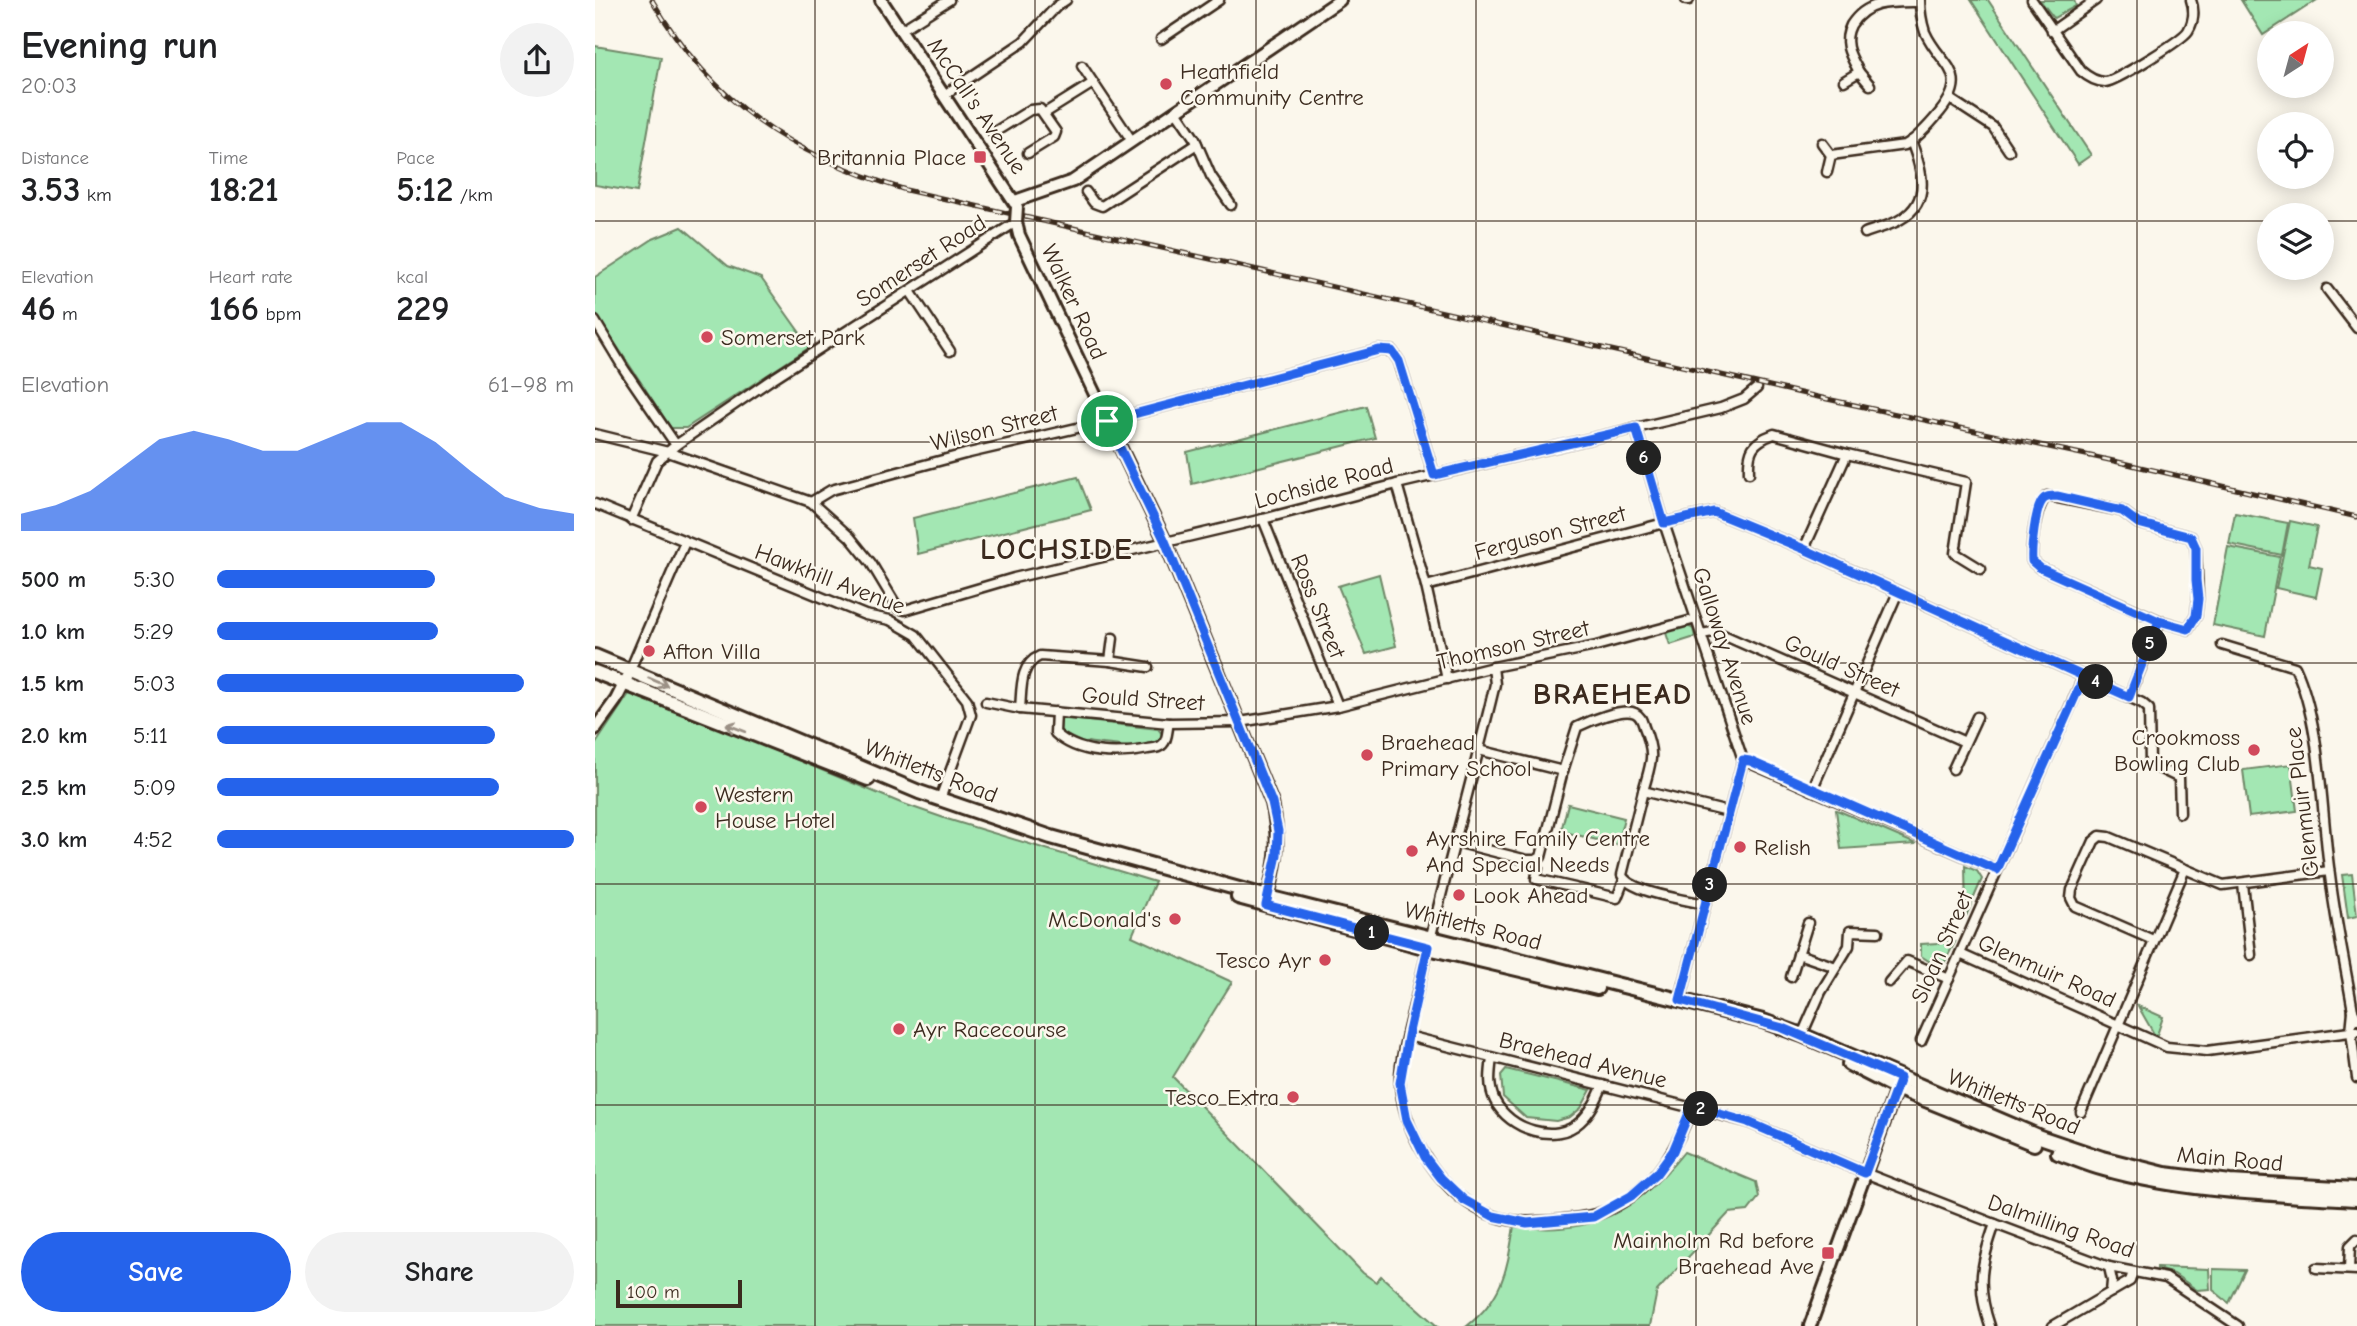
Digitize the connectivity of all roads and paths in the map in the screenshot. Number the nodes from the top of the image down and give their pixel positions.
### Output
1 (881, 0) edge
2 (949, 0) edge
3 (1066, 0) edge
4 (1219, 0) edge
5 (1340, 0) edge
6 (2032, 0) edge
7 (2096, 0) edge
8 (2191, 0) edge
9 (1920, 1) edge
10 (901, 30) junction
11 (2052, 31) junction
12 (1161, 39) dead end
13 (1082, 66) dead end
14 (1859, 72) junction
15 (1845, 81) dead end
16 (1093, 83) junction
17 (1870, 85) dead end
18 (944, 95) junction
19 (1950, 99) junction
20 (1176, 111) junction
21 (1008, 112) dead end
22 (1045, 113) junction
23 (1013, 121) junction
24 (993, 133) dead end
25 (1132, 141) junction
26 (1911, 141) junction
27 (1822, 143) dead end
28 (1198, 144) junction
29 (2009, 151) dead end
30 (1028, 153) dead end
31 (1831, 155) junction
32 (1827, 172) dead end
33 (1086, 192) dead end
34 (1016, 204) junction
35 (1231, 205) dead end
36 (1016, 222) junction
37 (1865, 233) dead end
38 (2327, 289) dead end
39 (910, 291) junction
40 (595, 321) edge
41 (2357, 328) edge
42 (950, 351) dead end
43 (1757, 388) dead end
44 (1107, 421) junction
45 (1636, 428) junction
46 (595, 435) edge
47 (676, 445) junction
48 (668, 452) junction
49 (1847, 454) junction
50 (1749, 473) dead end
51 (1434, 475) junction
52 (1397, 484) junction
53 (811, 502) junction
54 (595, 504) edge
55 (1263, 519) junction
56 (631, 520) junction
57 (1664, 523) junction
58 (1165, 541) junction
59 (685, 542) junction
60 (1804, 549) junction
61 (1981, 569) dead end
62 (1426, 586) junction
63 (1898, 592) junction
64 (1696, 619) junction
65 (2159, 621) junction
66 (1701, 634) junction
67 (1112, 638) dead end
68 (2222, 645) dead end
69 (595, 656) edge
70 (1110, 661) junction
71 (1148, 667) dead end
72 (1493, 667) junction
73 (629, 670) junction
74 (595, 672) edge
75 (2084, 677) junction
76 (1447, 679) junction
77 (624, 685) junction
78 (1855, 693) junction
79 (2129, 697) junction
80 (986, 702) dead end
81 (1338, 706) junction
82 (1020, 709) junction
83 (1056, 712) junction
84 (1977, 717) dead end
85 (1240, 722) junction
86 (1169, 723) junction
87 (595, 729) edge
88 (1965, 742) junction
89 (1479, 750) junction
90 (1743, 760) junction
91 (1953, 769) dead end
92 (1563, 771) junction
93 (1812, 790) junction
94 (1643, 791) junction
95 (940, 799) junction
96 (1728, 812) junction
97 (2180, 813) dead end
98 (1455, 842) junction
99 (1536, 860) junction
100 (2185, 869) junction
101 (1997, 870) junction
102 (2329, 871) junction
103 (1624, 880) junction
104 (2243, 884) junction
105 (1267, 901) junction
106 (1705, 905) junction
107 (1808, 923) dead end
108 (1878, 932) dead end
109 (2153, 940) junction
110 (1429, 942) junction
111 (1798, 954) junction
112 (1960, 954) junction
113 (2251, 955) dead end
114 (1836, 967) junction
115 (1791, 977) dead end
116 (1949, 979) junction
117 (1889, 982) dead end
118 (1680, 1000) junction
119 (2355, 1015) edge
120 (2119, 1024) junction
121 (2354, 1031) edge
122 (1803, 1035) junction
123 (1408, 1036) junction
124 (1921, 1041) dead end
125 (1492, 1058) junction
126 (2357, 1078) edge
127 (1898, 1083) junction
128 (1603, 1085) junction
129 (1692, 1106) junction
130 (2081, 1112) dead end
131 (2103, 1163) junction
132 (1865, 1173) junction
133 (2357, 1189) edge
134 (2357, 1199) edge
135 (1995, 1224) junction
136 (2357, 1239) edge
137 (2109, 1267) junction
138 (2316, 1268) dead end
139 (2353, 1269) edge
140 (2133, 1272) junction
141 (2111, 1292) junction
142 (1810, 1326) edge
143 (1990, 1326) edge
144 (2053, 1326) edge
145 (2238, 1326) edge

1 - 10 street, McCall's Avenue
2 - 10 street
3 - 18 street
4 - 12 street
5 - 20 street
6 - 11 street
7 - 11 street
8 - 11 street
9 - 14 street
9 - 19 street
10 - 18 street, McCall's Avenue
13 - 16 street
14 - 15 street
14 - 17 street
16 - 22 street
16 - 25 street
18 - 34 street, McCall's Avenue
19 - 26 street
19 - 29 street
20 - 25 street
20 - 28 street
21 - 23 street
22 - 23 street
22 - 30 street
23 - 24 street
25 - 34 street
26 - 31 street
26 - 37 street
27 - 31 street
28 - 33 street
28 - 35 street
31 - 32 street
34 - 36 street, bridge
36 - 39 street, Somerset Road
36 - 44 street, Walker Road
38 - 41 street
39 - 42 street
39 - 47 street, Somerset Road
40 - 47 street
43 - 45 street, Lochside Road
44 - 51 street, Wilson Street
44 - 53 street, Wilson Street
44 - 58 street, Walker Road
45 - 51 street, Lochside Road
45 - 57 street, Galloway Avenue
46 - 48 street
47 - 48 street, Somerset Road
48 - 53 street
48 - 56 street, Somerset Road
49 - 50 street
49 - 60 street
49 - 61 street
51 - 52 street, Lochside Road
52 - 55 street, Lochside Road
52 - 62 street
53 - 58 street, Lochside Road
54 - 56 street, Hawkhill Avenue
55 - 58 street, Lochside Road
55 - 81 street, Ross Street
56 - 59 street, Hawkhill Avenue
57 - 60 street, Ferguson Street
57 - 62 street, Ferguson Street
57 - 64 street, Galloway Avenue
58 - 85 street, Walker Road
59 - 73 street
59 - 95 street, Hawkhill Avenue
60 - 63 street, Ferguson Street
62 - 76 street
63 - 75 street, Ferguson Street
63 - 78 street
64 - 66 street, Galloway Avenue
64 - 72 street, Thomson Street
65 - 65 street
65 - 79 street
66 - 78 street, Gould Street
66 - 90 street, Galloway Avenue
67 - 70 street
68 - 102 street, Glenmuir Place
69 - 73 main road, Whitletts Road
70 - 71 street
70 - 82 street
72 - 76 street, Thomson Street
72 - 89 street
73 - 77 street
73 -> 95 main road, Whitletts Road
74 - 77 main road, Whitletts Road
75 - 79 street, Ferguson Street
75 - 101 street, Sloan Street
76 - 81 street, Thomson Street
77 - 87 street
105 -> 77 main road, Whitletts Road
78 - 88 street, Gould Street
78 - 93 street
79 - 97 street, Ferguson Street
80 - 82 street, Gould Street
81 - 85 street, Gould Street
82 - 83 street, Gould Street
83 - 86 street, Gould Street
83 - 86 street
84 - 88 street
85 - 86 street, Gould Street
85 - 105 street, Walker Road
88 - 91 street
89 - 92 street
89 - 98 street
90 - 93 street
90 - 96 street, Galloway Avenue
92 - 94 street
92 - 99 street
93 - 101 street
94 - 96 street
94 - 103 street
95 - 105 main road, Whitletts Road
96 - 106 street, Galloway Avenue
98 - 99 street
98 - 110 street
99 - 103 street
100 - 104 street
100 - 109 street
100 - 109 street
101 - 112 street, Sloan Street
102 - 104 street
102 - 119 street, Glenmuir Place
103 - 106 street
104 - 113 street
105 - 110 main road, Whitletts Road
106 - 118 street, Galloway Avenue
107 - 111 street
108 - 114 street
109 - 120 street
110 - 118 main road, Whitletts Road
110 - 123 street
110 - 127 main road, Whitletts Road
111 - 114 street
111 - 115 street
112 - 116 street, Sloan Street
112 - 120 street, Glenmuir Road
114 - 122 street
116 - 117 street
116 - 124 street, Sloan Street
118 - 122 main road, Whitletts Road
119 - 121 street, Glenmuir Place
120 - 121 street, Glenmuir Road
120 - 130 street, Glenmuir Road
121 - 126 street, Glenmuir Place
122 - 127 main road, Whitletts Road
123 - 125 street, Braehead Avenue
123 - 129 street
125 - 128 street, Braehead Avenue
125 - 128 street
127 - 131 main road, Whitletts Road
127 - 132 street
128 - 129 street, Braehead Avenue
129 - 132 street, Braehead Avenue
131 - 133 main road, Main Road
131 - 134 main road, Main Road
132 - 135 street, Dalmilling Road
132 - 142 street
135 - 137 street, Dalmilling Road
135 - 143 street
136 - 139 street
137 - 140 street, Dalmilling Road
137 - 141 street
138 - 139 street
140 - 141 street
140 - 145 street, Dalmilling Road
141 - 144 street

